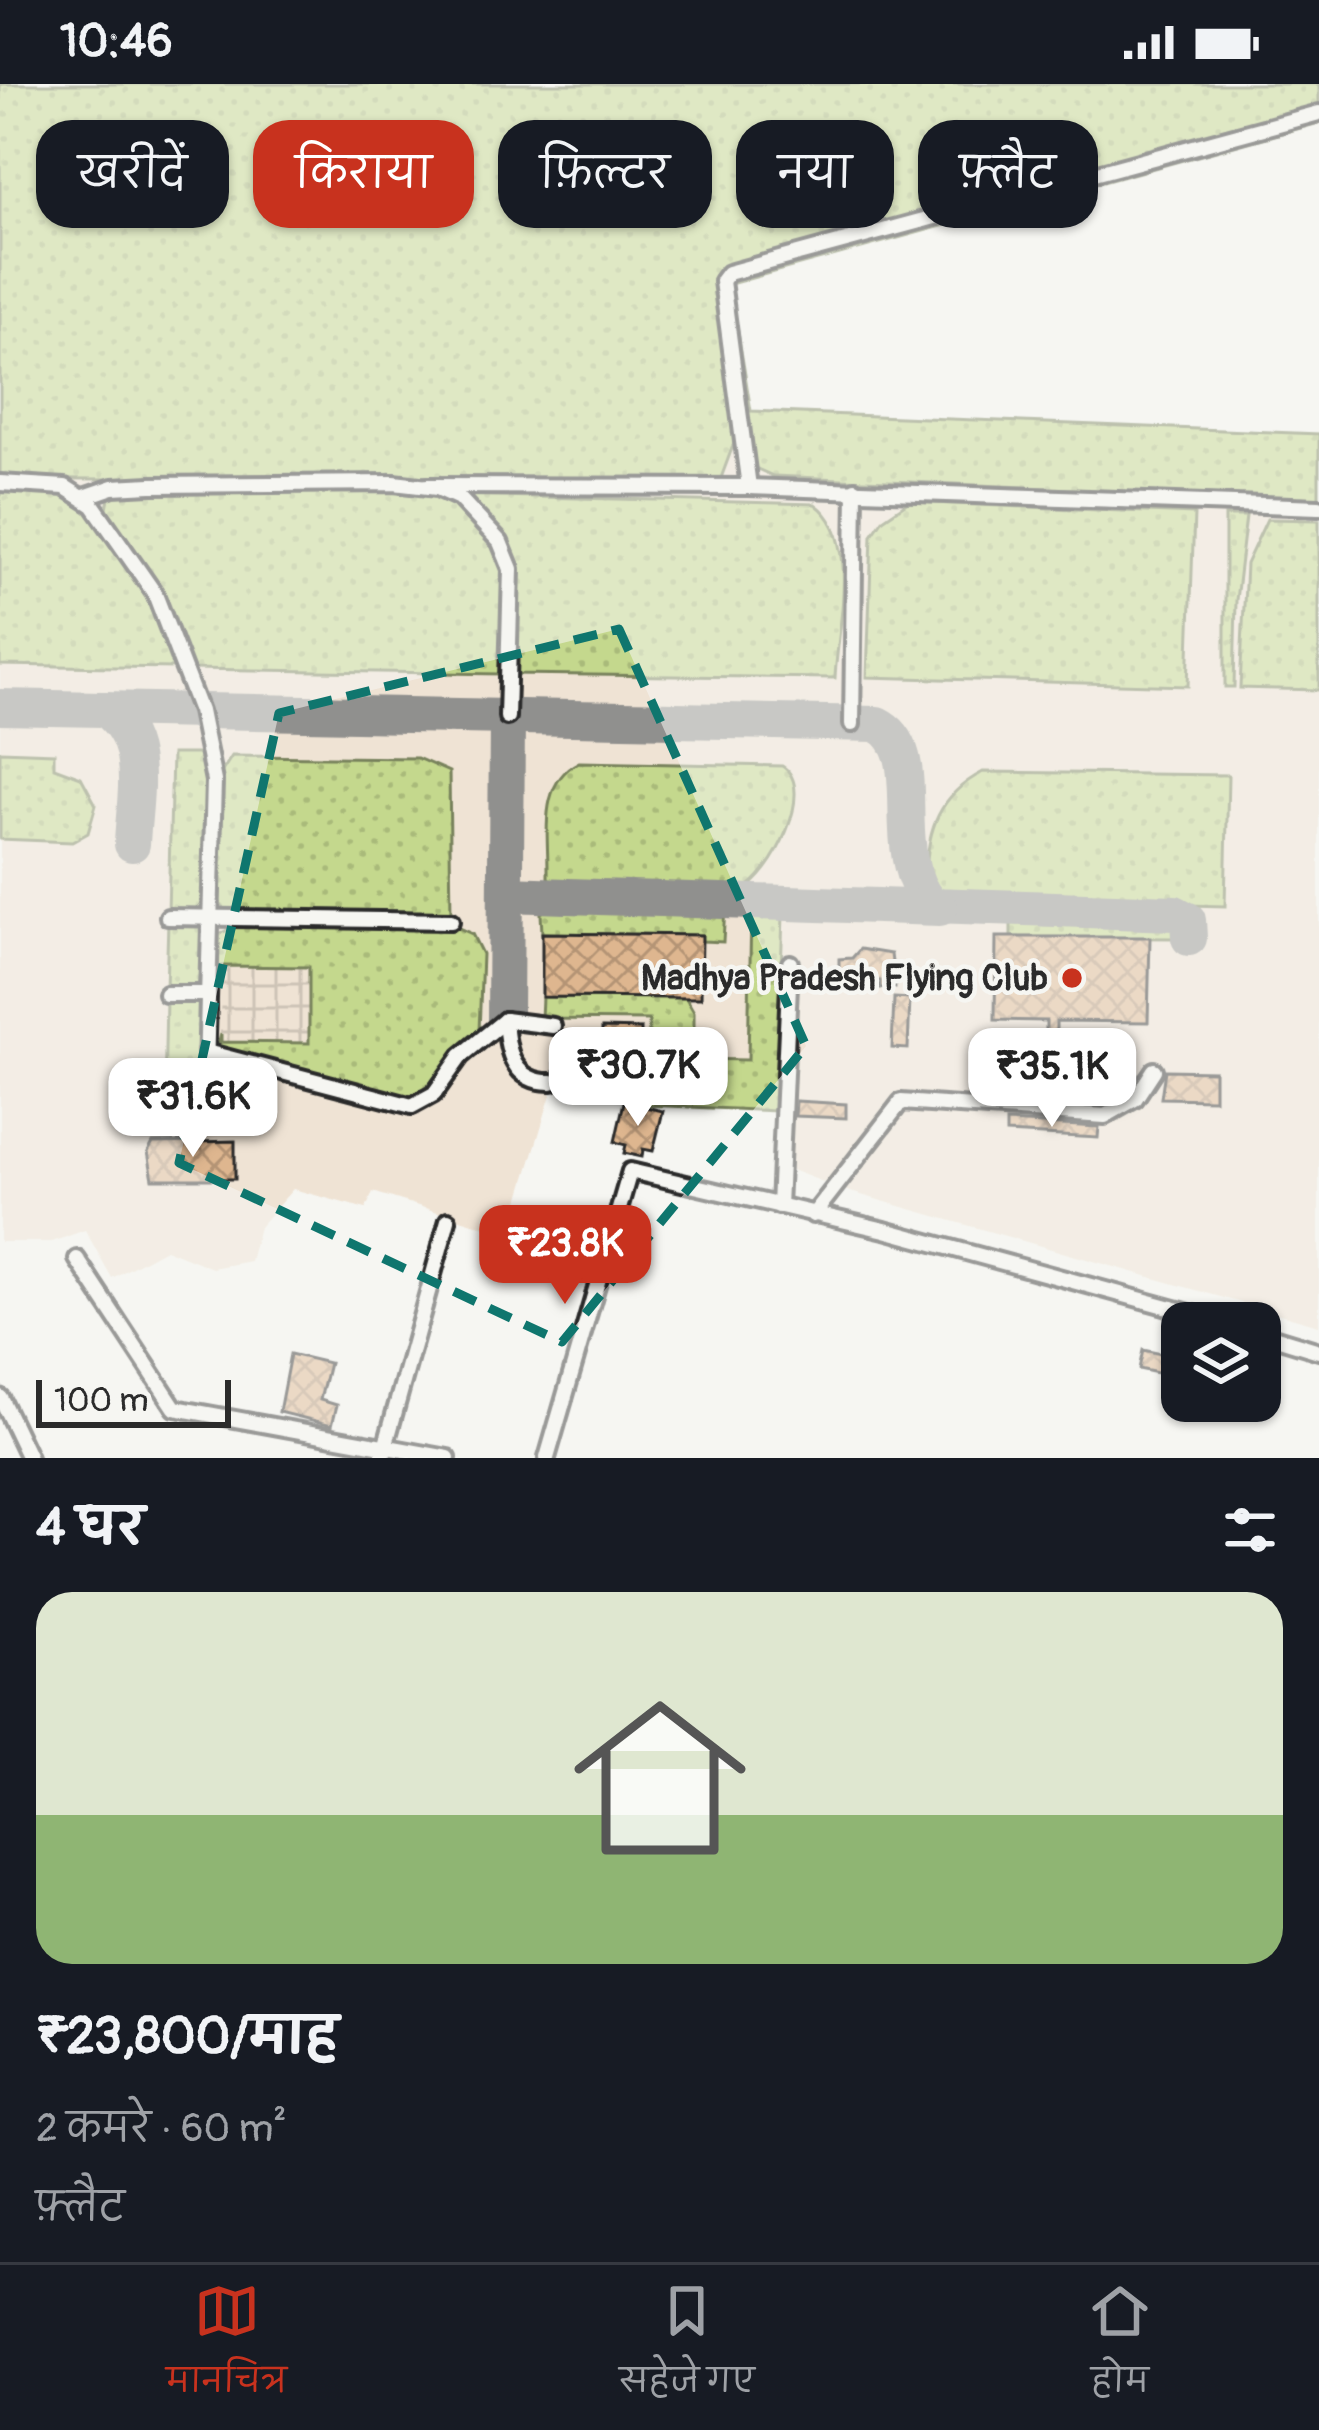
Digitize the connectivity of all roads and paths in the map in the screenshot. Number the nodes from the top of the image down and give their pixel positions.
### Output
1 (1319, 113) edge
2 (0, 483) edge
3 (427, 486) junction
4 (749, 487) junction
5 (855, 489) junction
6 (84, 497) junction
7 (1319, 507) edge
8 (507, 717) dead end
9 (852, 724) dead end
10 (168, 916) dead end
11 (210, 918) junction
12 (451, 921) dead end
13 (790, 963) dead end
14 (166, 994) dead end
15 (208, 994) junction
16 (506, 1020) junction
17 (553, 1026) dead end
18 (206, 1052) junction
19 (1154, 1070) dead end
20 (552, 1082) dead end
21 (205, 1106) dead end
22 (779, 1207) junction
23 (813, 1215) junction
24 (448, 1220) dead end
25 (77, 1259) dead end
26 (1161, 1306) edge
27 (1281, 1339) edge
28 (1319, 1351) edge
29 (0, 1397) edge
30 (384, 1451) edge
31 (411, 1455) edge
32 (28, 1458) edge
33 (448, 1458) edge
34 (547, 1458) edge

1 - 4 street
2 - 6 street
3 - 4 street
3 - 6 street
3 - 8 street
4 - 5 street
5 - 7 street
5 - 9 street
6 - 11 street
10 - 11 street
11 - 12 street
11 - 15 street
13 - 22 street
14 - 15 street
15 - 18 street
16 - 17 street
16 - 18 street
16 - 20 street
18 - 21 street
19 - 23 street
22 - 23 street
22 - 34 street
23 - 26 street
24 - 30 street
25 - 30 street
27 - 28 street
29 - 32 street
30 - 31 street
31 - 33 street

